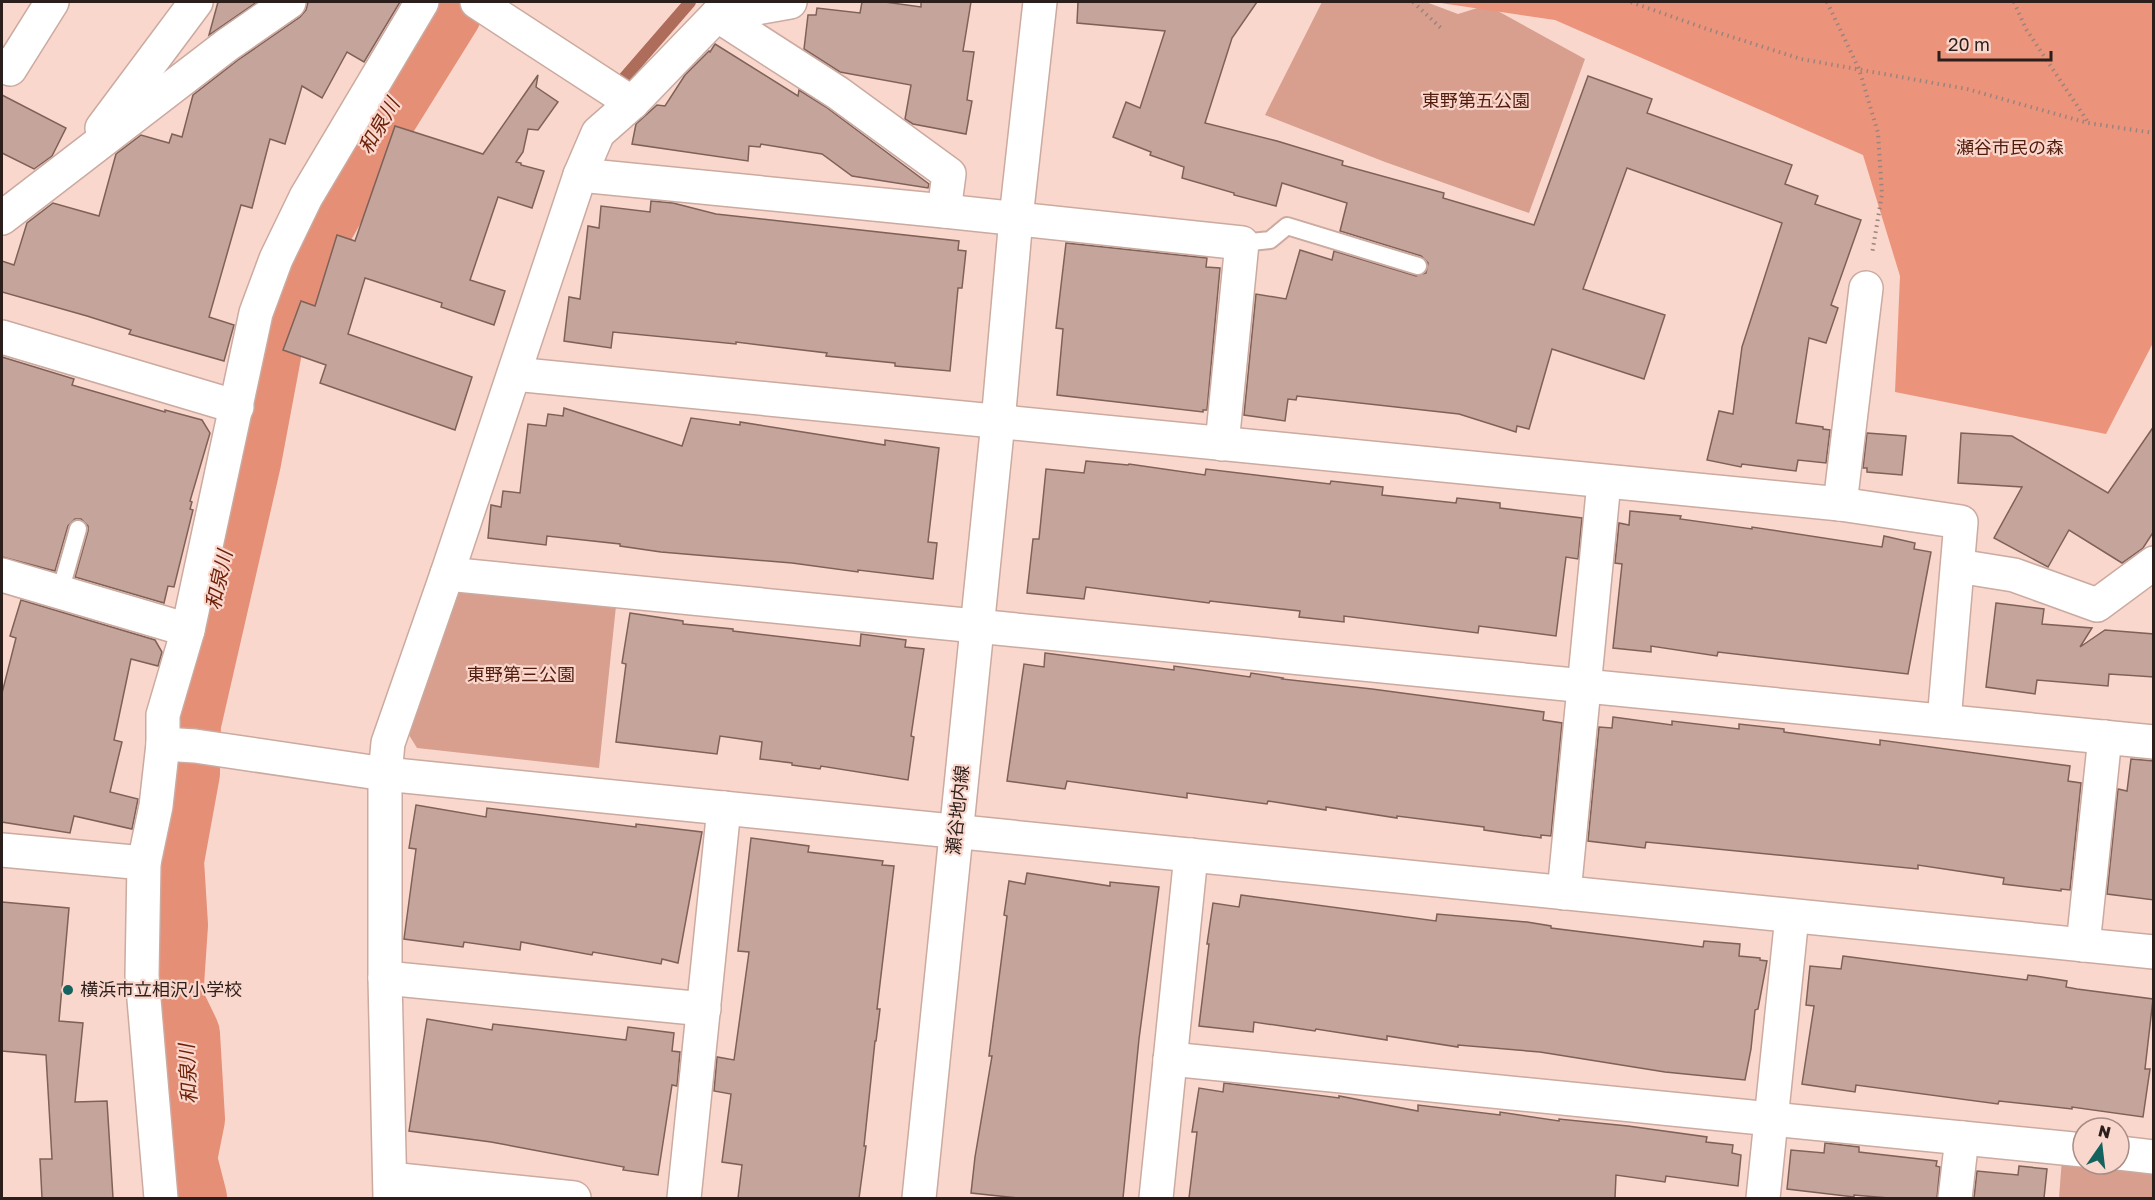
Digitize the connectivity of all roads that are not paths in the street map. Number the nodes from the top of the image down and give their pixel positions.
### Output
1 (52, 2) edge
2 (196, 2) edge
3 (289, 2) edge
4 (422, 2) edge
5 (790, 2) edge
6 (1040, 2) edge
7 (491, 5) edge
8 (717, 15) junction
9 (2, 65) edge
10 (632, 103) junction
11 (79, 159) junction
12 (580, 175) junction
13 (944, 211) junction
14 (2, 218) edge
15 (1016, 218) junction
16 (1242, 243) junction
17 (1418, 266) dead end
18 (1866, 288) road end
19 (2, 337) edge
20 (514, 374) junction
21 (237, 407) junction
22 (998, 422) junction
23 (1222, 444) junction
24 (1604, 482) junction
25 (1840, 504) junction
26 (78, 530) dead end
27 (2154, 562) edge
28 (1958, 566) junction
29 (447, 574) junction
30 (3, 584) edge
31 (60, 592) junction
32 (977, 626) junction
33 (188, 630) junction
34 (1584, 686) junction
35 (1944, 721) junction
36 (2105, 737) junction
37 (2154, 742) edge
38 (178, 745) junction
39 (386, 774) junction
40 (724, 808) junction
41 (956, 831) junction
42 (2, 850) edge
43 (1191, 855) junction
44 (144, 863) junction
45 (1564, 893) junction
46 (1792, 916) junction
47 (2083, 945) junction
48 (2154, 952) edge
49 (385, 978) junction
50 (704, 1009) junction
51 (1170, 1059) junction
52 (1771, 1119) junction
53 (1962, 1138) junction
54 (2071, 1149) edge
55 (2131, 1154) edge
56 (2154, 1157) edge
57 (390, 1189) edge
58 (161, 1198) edge
59 (573, 1198) edge
60 (684, 1198) edge
61 (919, 1198) edge
62 (1156, 1198) edge
63 (1763, 1198) edge
64 (1955, 1198) edge

1 - 9 street
2 - 11 street
3 - 11 street
4 - 21 street
5 - 8 street
6 - 15 street, 瀬谷地内線
7 - 10 street
8 - 10 street
8 - 13 street
10 - 12 street
11 - 14 street
12 - 13 street
12 - 20 street
13 - 15 street
15 - 16 street
15 - 22 street, 瀬谷地内線
16 - 17 lane
16 - 23 street
18 - 25 street
19 - 21 street
20 - 22 street
20 - 29 street
21 - 33 street
22 - 23 street
22 - 32 street, 瀬谷地内線
23 - 24 street
24 - 25 street
24 - 34 street
25 - 28 street
26 - 31 lane
27 - 28 street
28 - 35 street
29 - 32 street
29 - 39 street
30 - 31 street
31 - 33 street
32 - 34 street
32 - 41 street, 瀬谷地内線
33 - 38 street
34 - 35 street
34 - 45 street
35 - 36 street
36 - 37 street
36 - 47 street
38 - 39 street
38 - 44 street
39 - 40 street
39 - 49 street
40 - 41 street
40 - 50 street
41 - 43 street
41 - 61 street, 瀬谷地内線
42 - 44 street
43 - 45 street
43 - 51 street
44 - 58 street
45 - 46 street
46 - 47 street
46 - 52 street
47 - 48 street
49 - 50 street
49 - 57 street
50 - 60 street
51 - 52 street
51 - 62 street
52 - 53 street
52 - 63 street
53 - 54 street
53 - 64 street
55 - 56 street
57 - 59 street

